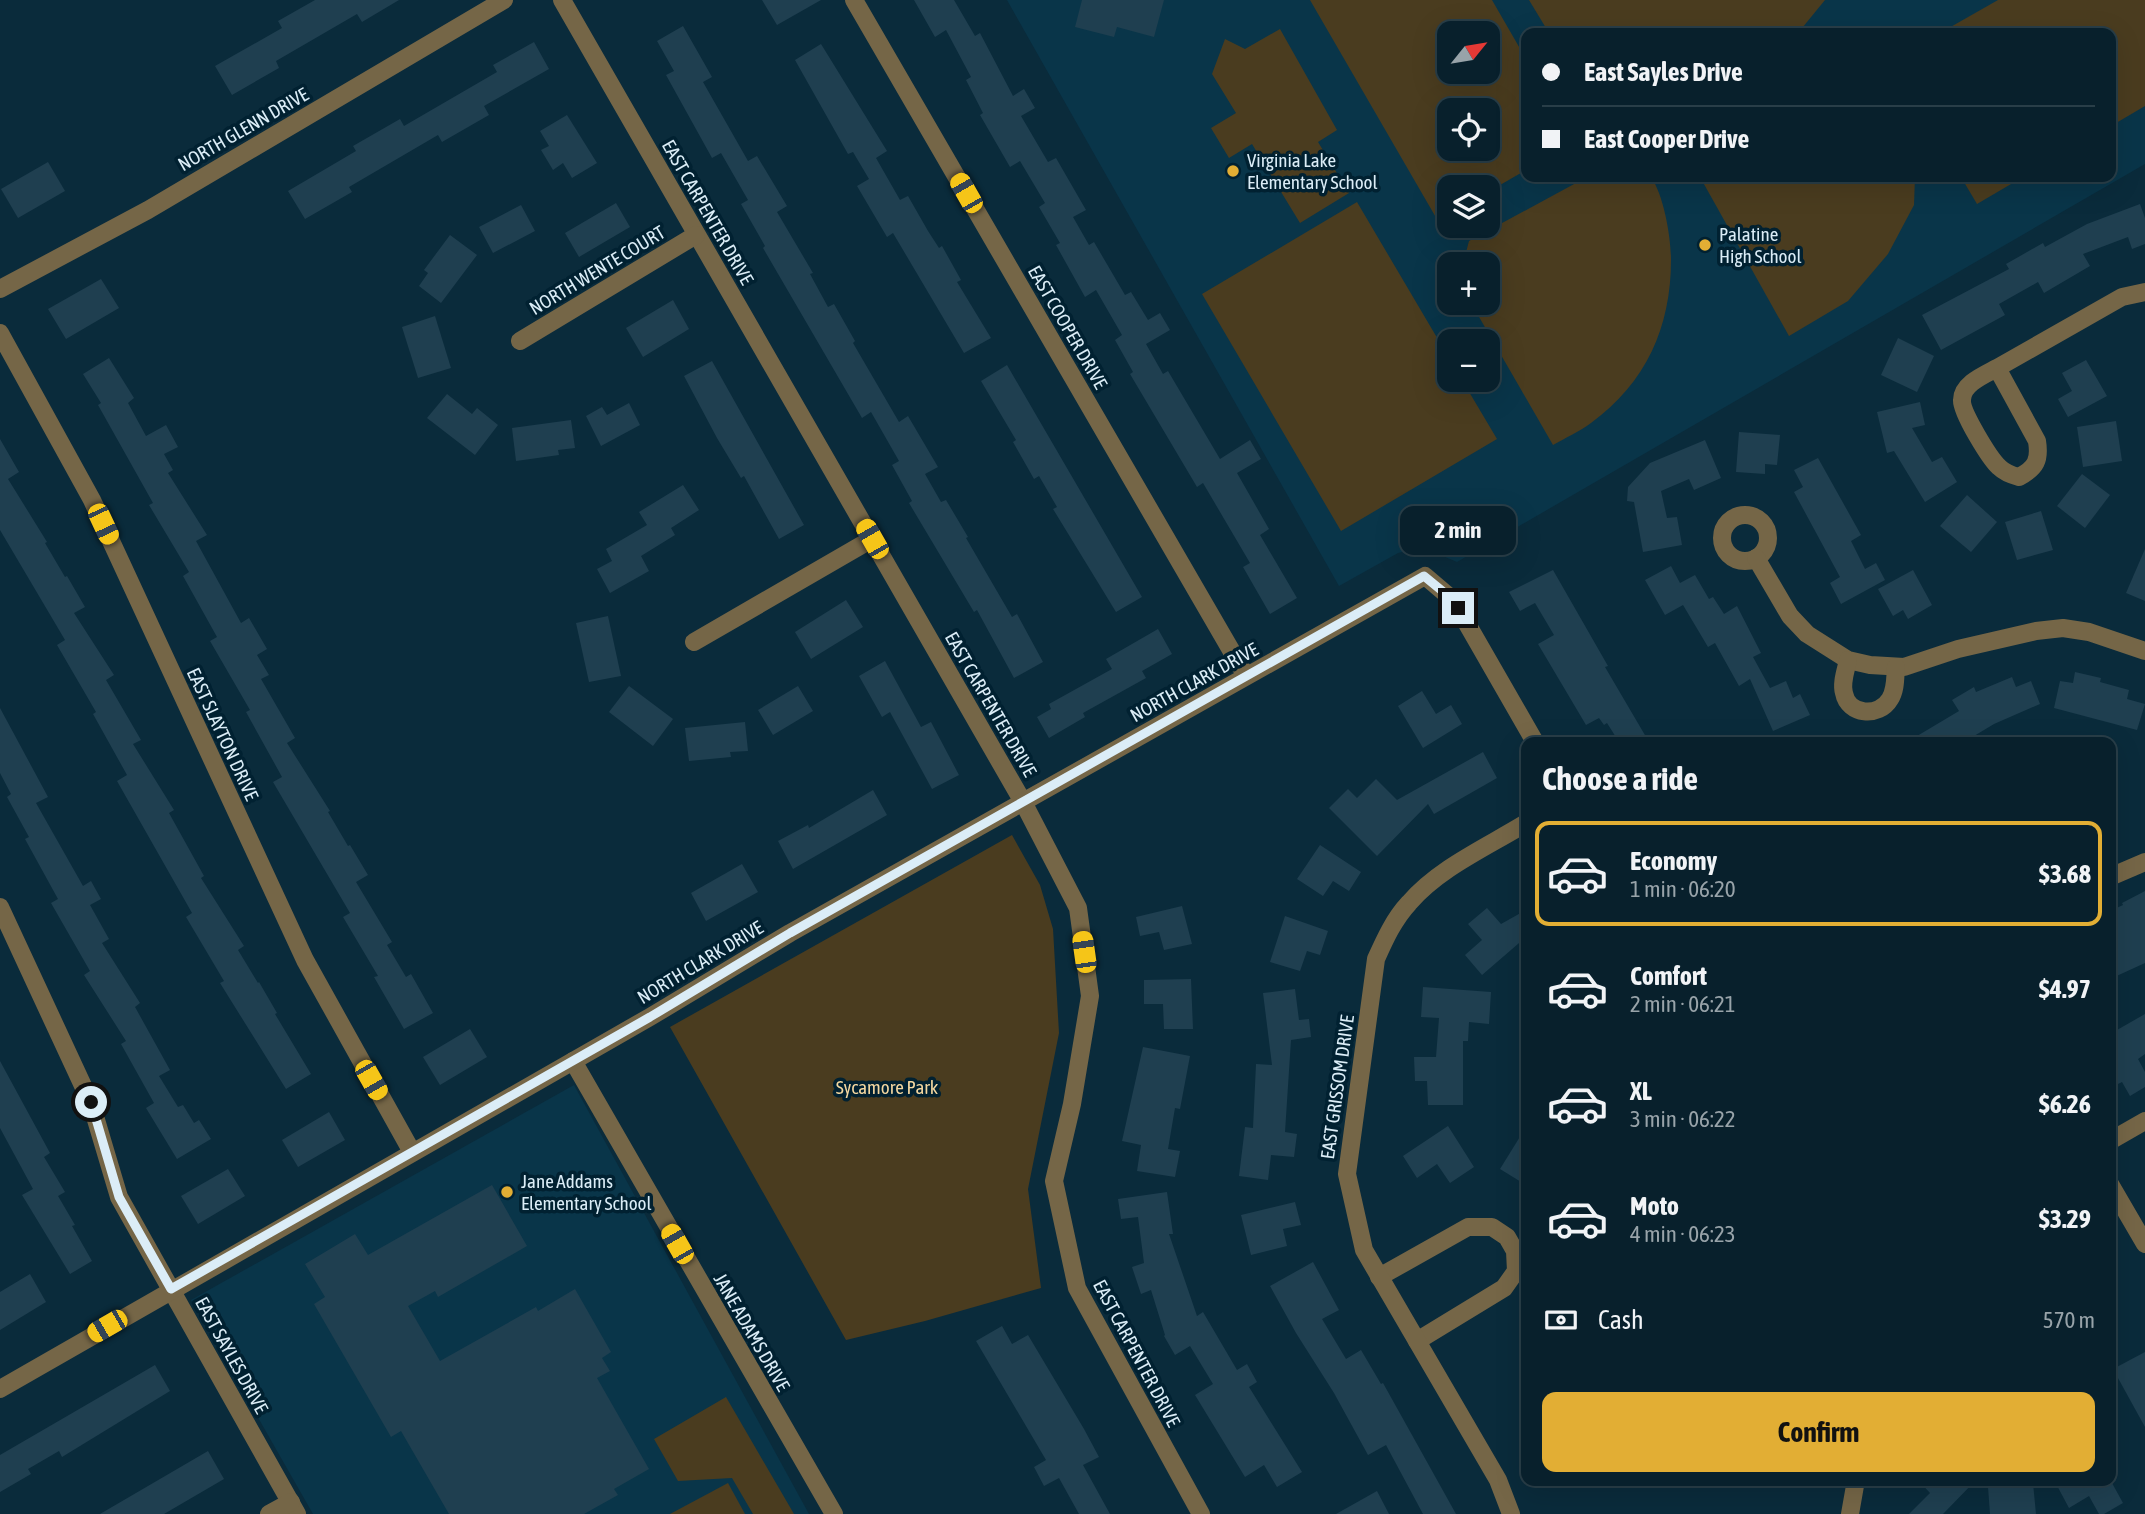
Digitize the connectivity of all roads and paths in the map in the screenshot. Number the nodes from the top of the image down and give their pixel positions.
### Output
1 (505, 0) edge
2 (562, 0) edge
3 (854, 0) edge
4 (696, 235) junction
5 (0, 289) edge
6 (2145, 292) edge
7 (0, 332) edge
8 (520, 341) dead end
9 (1997, 368) junction
10 (872, 539) junction
11 (1756, 558) dead end
12 (694, 642) dead end
13 (2145, 651) edge
14 (1848, 660) junction
15 (1896, 667) junction
16 (1246, 676) junction
17 (1532, 737) edge
18 (1023, 802) junction
19 (1521, 826) edge
20 (2145, 862) edge
21 (2116, 874) edge
22 (0, 907) edge
23 (573, 1061) junction
24 (2145, 1121) edge
25 (2116, 1138) edge
26 (412, 1152) junction
27 (2116, 1194) edge
28 (2145, 1244) edge
29 (1379, 1277) junction
30 (171, 1289) junction
31 (1417, 1341) junction
32 (0, 1389) edge
33 (1855, 1486) edge
34 (294, 1508) edge
35 (270, 1514) edge
36 (834, 1514) edge
37 (1201, 1514) edge
38 (1511, 1514) edge
39 (1850, 1514) edge

1 - 5 street, NORTH GLENN DRIVE
2 - 4 street, EAST CARPENTER DRIVE
3 - 16 street, EAST COOPER DRIVE
4 - 8 street, NORTH WENTE COURT
4 - 10 street, EAST CARPENTER DRIVE
6 - 9 street
7 - 26 street, EAST SLAYTON DRIVE
9 - 9 street
10 - 12 street
10 - 18 street, EAST CARPENTER DRIVE
11 - 14 street
13 - 15 street
14 - 15 street
14 - 15 street
16 - 17 street, NORTH CLARK DRIVE
16 - 18 street, NORTH CLARK DRIVE
18 - 23 street, NORTH CLARK DRIVE
18 - 37 street, EAST CARPENTER DRIVE
19 - 29 street, EAST GRISSOM DRIVE
20 - 21 street
22 - 30 street, EAST SAYLES DRIVE
23 - 26 street, NORTH CLARK DRIVE
23 - 36 street, JANE ADAMS DRIVE
24 - 25 street
26 - 30 street, NORTH CLARK DRIVE
27 - 28 street
29 - 31 street, EAST GRISSOM DRIVE
29 - 31 street
30 - 32 street, NORTH CLARK DRIVE
30 - 34 street, EAST SAYLES DRIVE
31 - 38 street, EAST GRISSOM DRIVE
33 - 39 street
34 - 35 street

